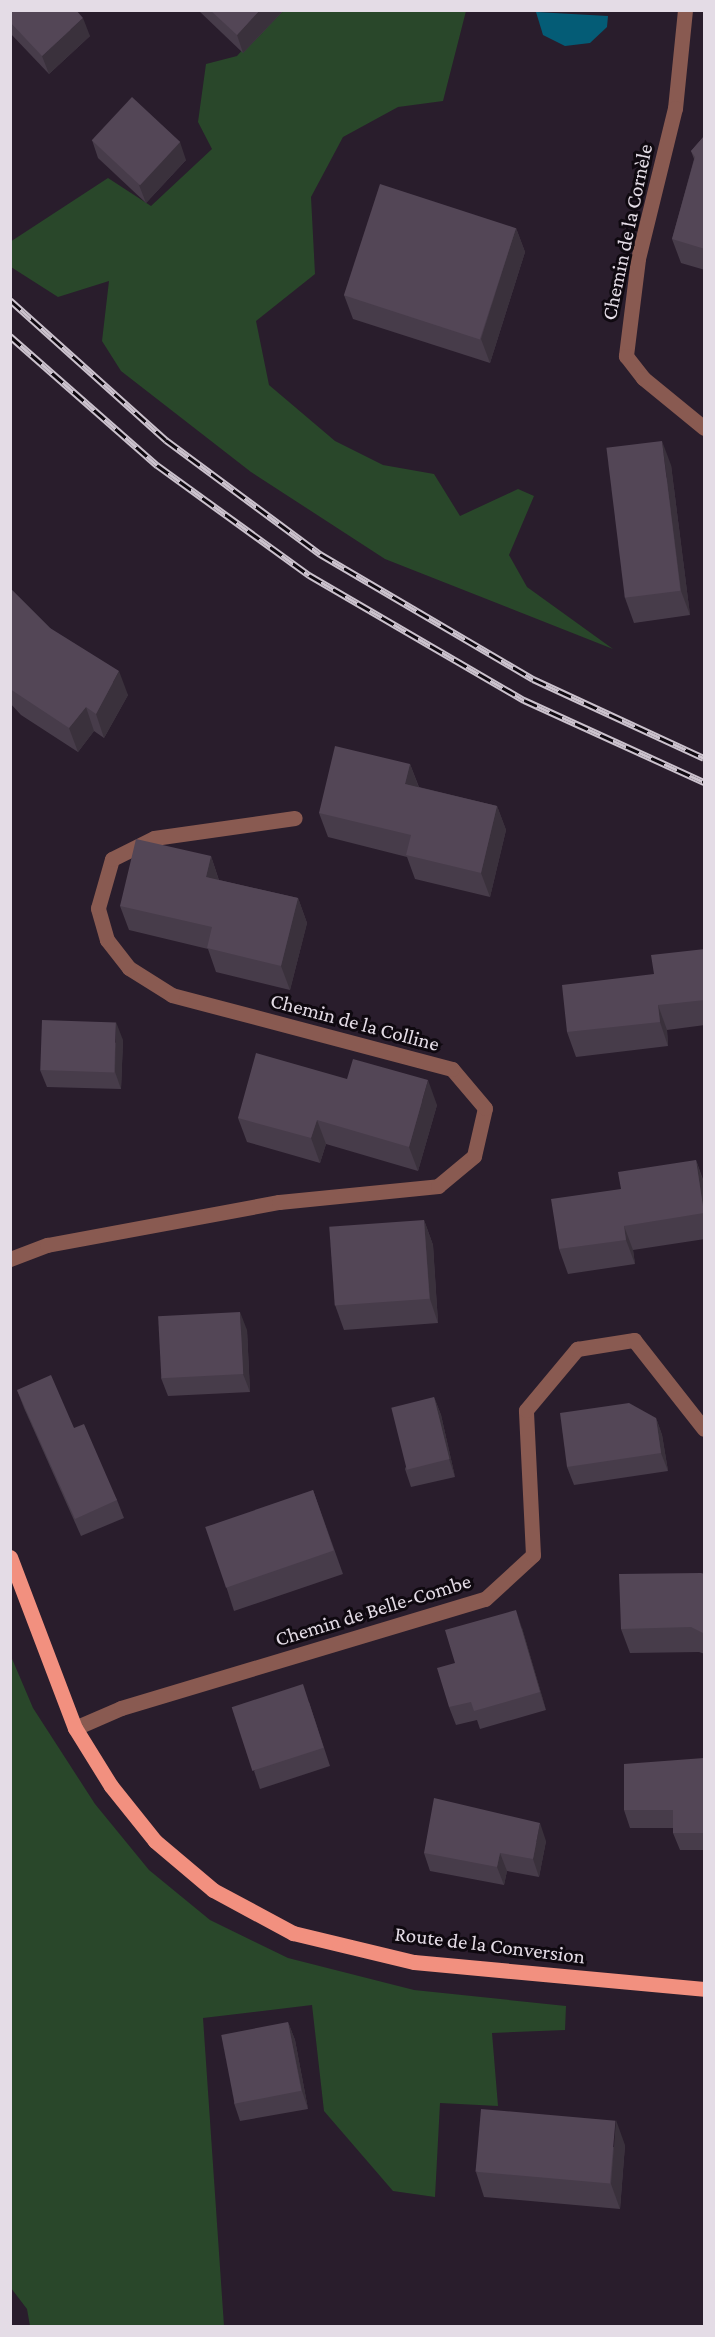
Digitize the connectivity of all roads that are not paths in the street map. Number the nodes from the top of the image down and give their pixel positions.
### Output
1 (685, 10) edge
2 (705, 428) edge
3 (295, 818) dead end
4 (10, 1259) edge
5 (705, 1429) edge
6 (10, 1557) edge
7 (75, 1728) junction
8 (705, 1989) edge

1 - 2 street, Chemin de la Cornèle
3 - 4 street, Chemin de la Colline
5 - 7 street, Chemin de Belle-Combe
6 - 7 main road, Route de la Conversion
7 - 8 main road, Route de la Conversion

